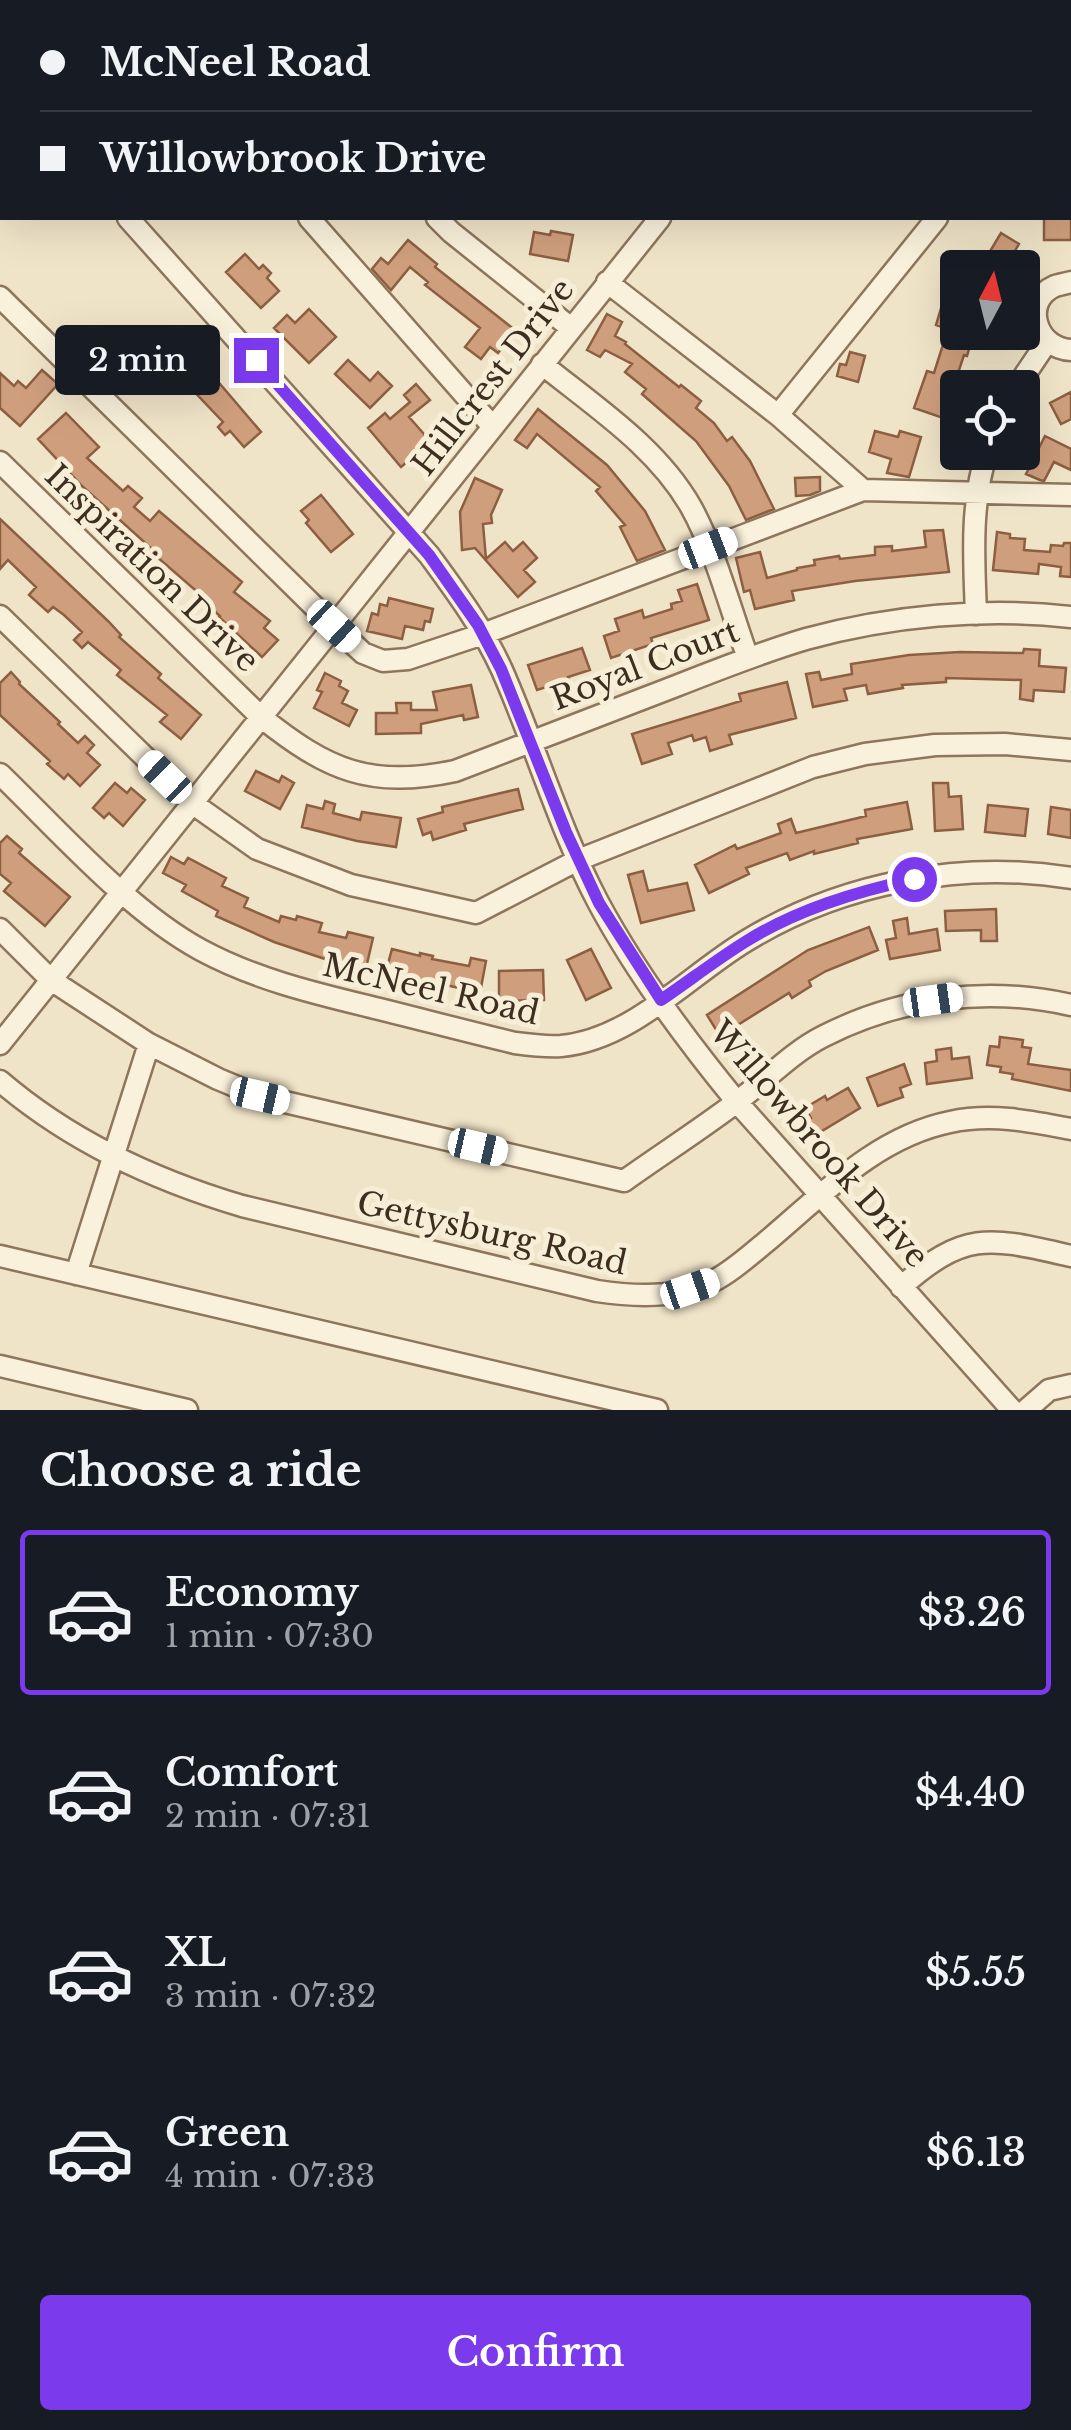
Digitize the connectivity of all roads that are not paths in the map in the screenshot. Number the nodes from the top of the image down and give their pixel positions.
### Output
1 (130, 220) edge
2 (311, 220) edge
3 (438, 220) edge
4 (658, 220) edge
5 (936, 220) edge
6 (607, 282) junction
7 (1071, 282) edge
8 (0, 297) edge
9 (571, 328) junction
10 (1047, 342) junction
11 (1071, 350) edge
12 (542, 364) junction
13 (1028, 370) edge
14 (778, 414) junction
15 (492, 427) junction
16 (0, 462) edge
17 (983, 470) edge
18 (863, 490) junction
19 (978, 492) junction
20 (1071, 495) edge
21 (408, 532) junction
22 (708, 548) junction
23 (976, 614) junction
24 (0, 616) edge
25 (1071, 617) edge
26 (334, 626) junction
27 (483, 634) junction
28 (748, 658) junction
29 (261, 717) junction
30 (530, 741) junction
31 (1071, 750) edge
32 (0, 774) edge
33 (192, 804) junction
34 (578, 860) junction
35 (1071, 878) edge
36 (122, 892) junction
37 (0, 928) edge
38 (52, 980) junction
39 (661, 1000) junction
40 (1071, 1005) edge
41 (0, 1044) edge
42 (150, 1044) junction
43 (0, 1080) edge
44 (737, 1102) junction
45 (1071, 1130) edge
46 (113, 1155) junction
47 (820, 1196) junction
48 (0, 1256) edge
49 (1071, 1256) edge
50 (76, 1274) junction
51 (902, 1287) junction
52 (0, 1366) edge
53 (1071, 1385) edge
54 (187, 1410) edge
55 (657, 1410) edge
56 (1012, 1410) edge
57 (1026, 1410) edge

1 - 21 street, Willowbrook Drive
2 - 15 street
3 - 9 street
4 - 6 street, Hillcrest Drive
5 - 14 street
6 - 9 street, Hillcrest Drive
6 - 14 street
7 - 10 street
8 - 26 street
9 - 12 street, Hillcrest Drive
10 - 11 street
10 - 13 street
12 - 15 street, Hillcrest Drive
12 - 22 street
14 - 18 street
15 - 21 street, Hillcrest Drive
16 - 29 street, Inspiration Drive
17 - 19 street
18 - 19 street
18 - 22 street
19 - 20 street
19 - 23 street
21 - 26 street, Hillcrest Drive
21 - 27 street, Willowbrook Drive
22 - 27 street
22 - 28 street
23 - 25 street, Royal Court
23 - 28 street, Royal Court
24 - 33 street
26 - 27 street
26 - 29 street, Hillcrest Drive
27 - 30 street, Willowbrook Drive
28 - 30 street, Royal Court
29 - 30 street, Royal Court
29 - 33 street, Hillcrest Drive
30 - 34 street, Willowbrook Drive
31 - 34 street
32 - 36 street, McNeel Road
33 - 34 street
33 - 36 street, Hillcrest Drive
34 - 39 street, Willowbrook Drive
35 - 39 street, McNeel Road
36 - 38 street, Hillcrest Drive
36 - 39 street, McNeel Road
37 - 38 street
38 - 41 street, Hillcrest Drive
38 - 42 street
39 - 44 street, Willowbrook Drive
40 - 44 street
42 - 44 street
42 - 46 street
43 - 46 street, Gettysburg Road
44 - 47 street, Willowbrook Drive
45 - 47 street, Gettysburg Road
46 - 47 street, Gettysburg Road
46 - 50 street
47 - 51 street, Willowbrook Drive
48 - 50 street
49 - 51 street
50 - 55 street
51 - 56 street, Willowbrook Drive
52 - 54 street
53 - 57 street

